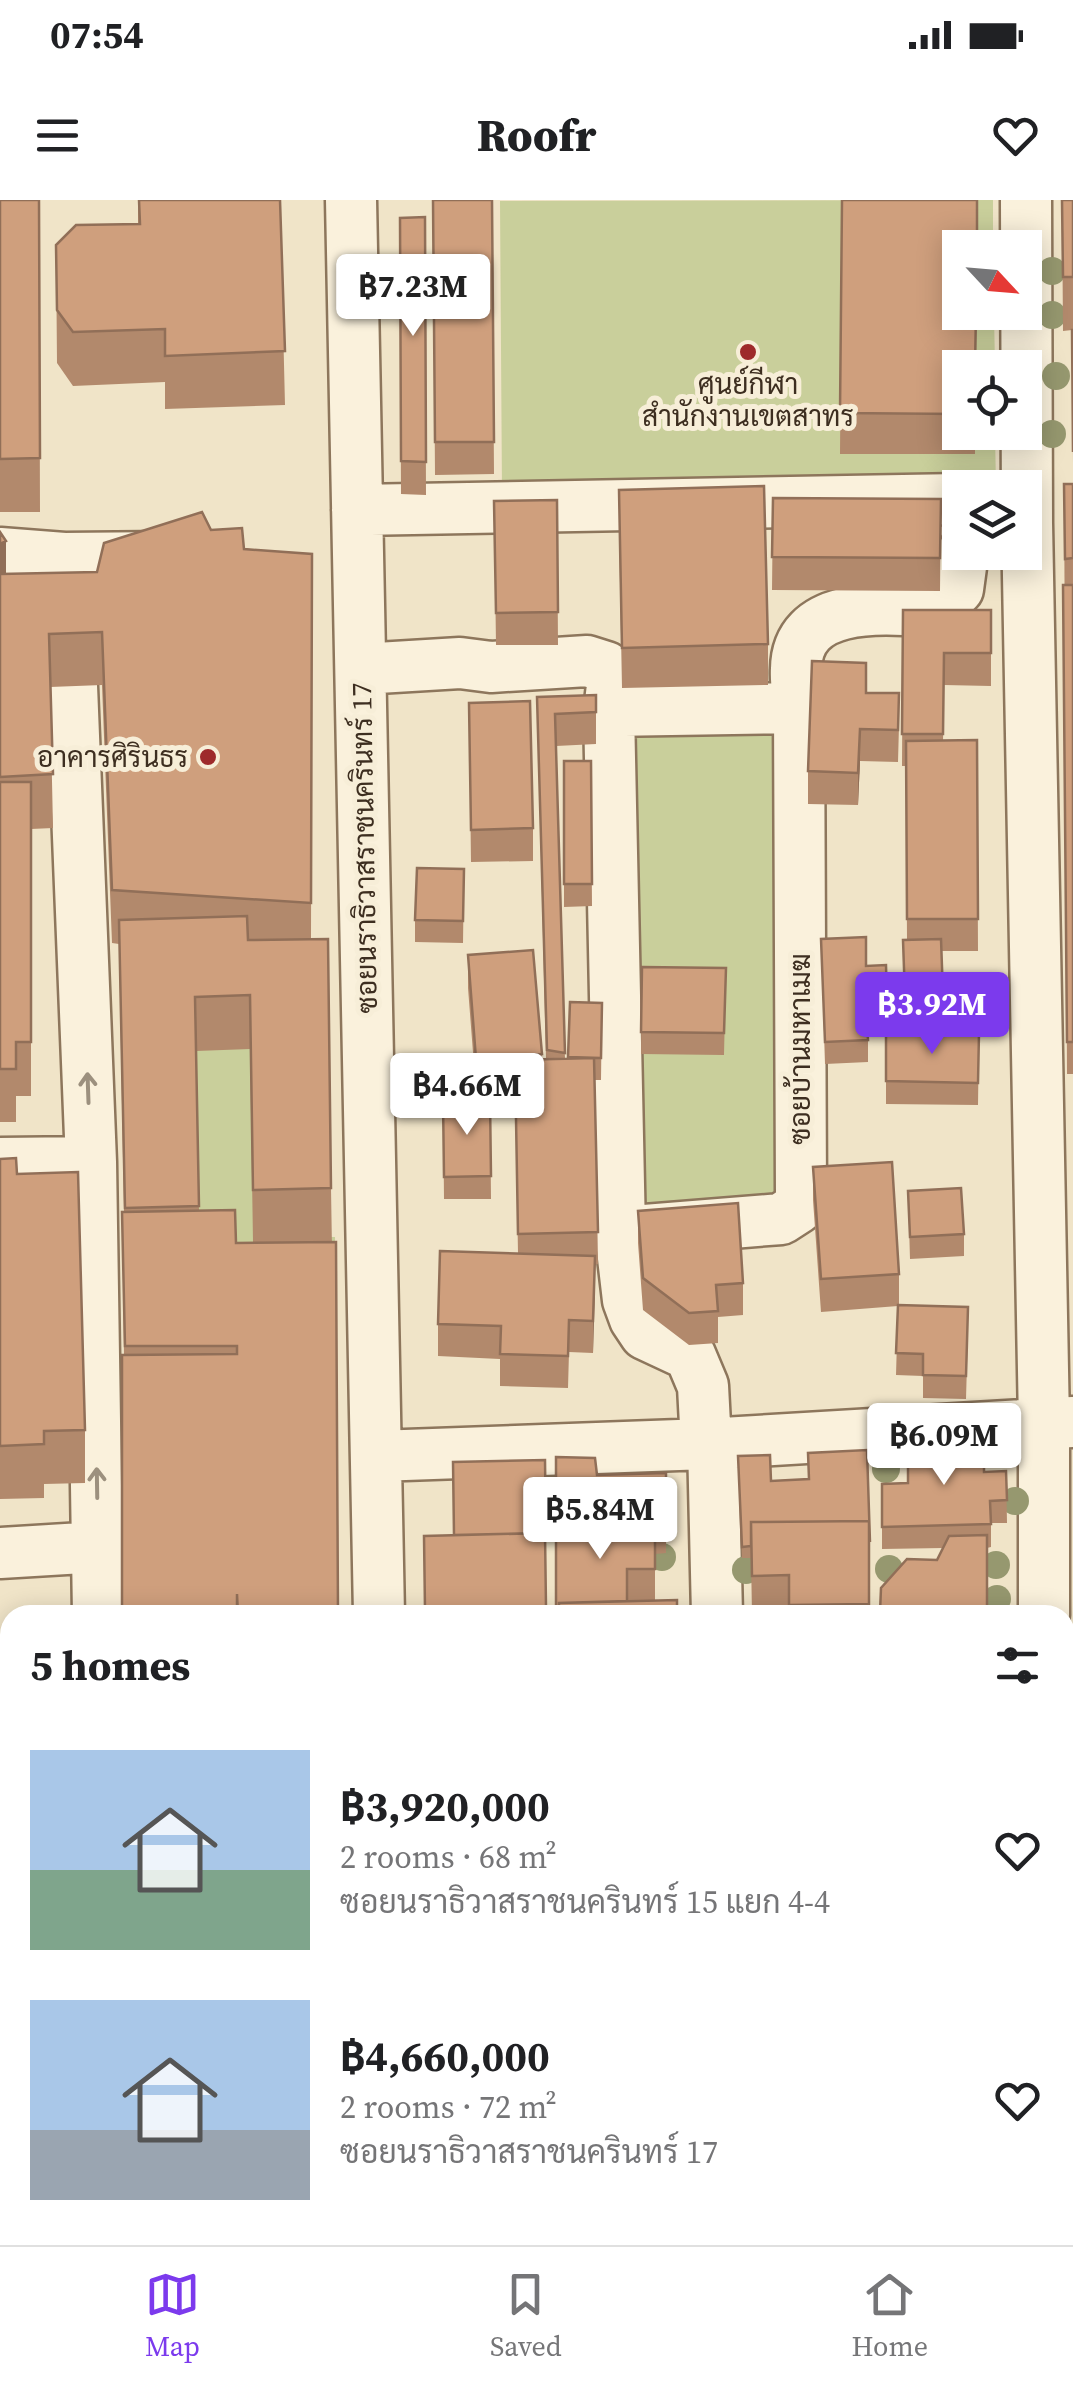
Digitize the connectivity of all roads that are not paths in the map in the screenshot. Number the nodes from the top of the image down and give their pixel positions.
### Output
1 (351, 200) edge
2 (1026, 200) edge
3 (1040, 470) edge
4 (1042, 498) edge
5 (942, 500) edge
6 (345, 543) junction
7 (0, 554) edge
8 (64, 558) junction
9 (209, 558) edge
10 (961, 570) edge
11 (67, 609) edge
12 (361, 669) junction
13 (72, 686) dead end
14 (799, 708) junction
15 (609, 711) junction
16 (1055, 1100) edge
17 (91, 1162) junction
18 (0, 1163) edge
19 (620, 1232) junction
20 (1059, 1422) edge
21 (710, 1443) junction
22 (377, 1456) junction
23 (98, 1546) junction
24 (0, 1553) edge
25 (98, 1605) edge
26 (379, 1605) edge
27 (717, 1605) edge
28 (1045, 1605) edge

1 - 6 street, ซอยนราธิวาสราชนครินทร์ 17
2 - 3 street
4 - 16 street
5 - 6 street
6 - 12 street, ซอยนราธิวาสราชนครินทร์ 17
7 - 8 street
8 - 9 street
8 - 11 street
10 - 14 street, ซอยบ้านมหาเมฆ
12 - 15 street
12 - 22 street, ซอยนราธิวาสราชนครินทร์ 17
17 -> 13 street
14 - 15 street
14 - 19 street, ซอยบ้านมหาเมฆ
15 - 19 street
16 - 20 street
17 - 18 street
23 -> 17 street
19 - 21 street
20 - 21 street
20 - 28 street
21 - 22 street
21 - 27 street
22 - 26 street, ซอยนราธิวาสราชนครินทร์ 17
23 - 24 street
23 - 25 street

